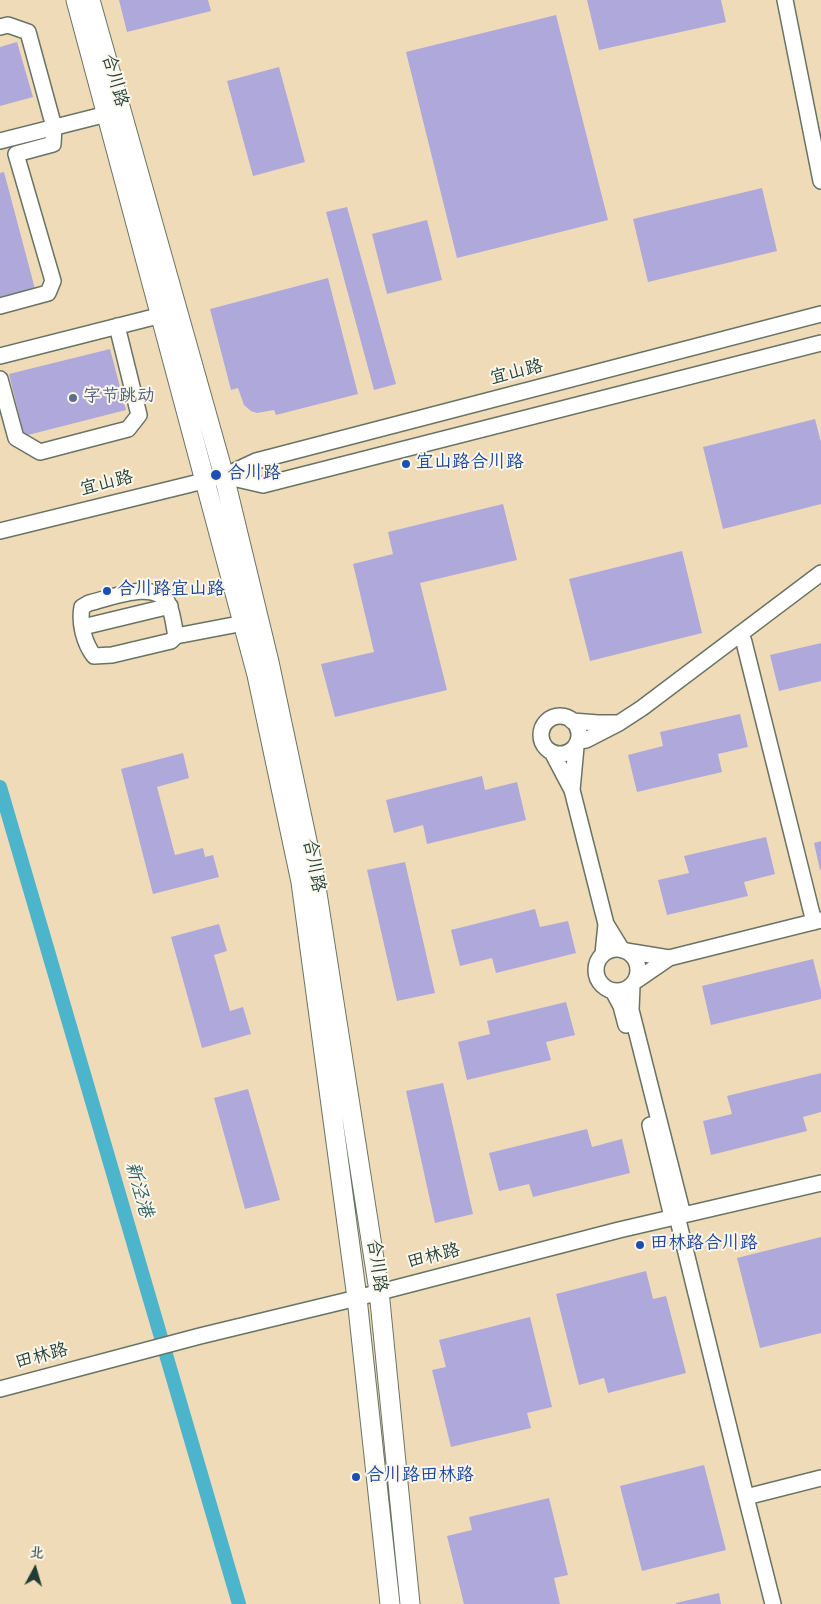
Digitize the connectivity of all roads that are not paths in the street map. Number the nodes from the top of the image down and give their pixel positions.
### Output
1 (785, 0) edge
2 (84, 2) edge
3 (0, 27) edge
4 (107, 114) junction
5 (54, 127) junction
6 (0, 140) edge
7 (821, 181) edge
8 (0, 306) edge
9 (821, 314) edge
10 (162, 315) junction
11 (116, 326) junction
12 (821, 343) edge
13 (0, 356) edge
14 (0, 379) edge
15 (224, 476) junction
16 (206, 479) junction
17 (0, 531) edge
18 (821, 573) edge
19 (170, 606) junction
20 (244, 623) junction
21 (83, 627) junction
22 (741, 633) junction
23 (176, 636) junction
24 (572, 720) junction
25 (618, 723) junction
26 (578, 744) junction
27 (553, 754) junction
28 (572, 790) junction
29 (817, 921) edge
30 (606, 924) junction
31 (624, 950) junction
32 (603, 954) junction
33 (669, 958) junction
34 (634, 983) junction
35 (613, 991) junction
36 (821, 1183) edge
37 (678, 1216) junction
38 (379, 1291) junction
39 (357, 1298) junction
40 (0, 1389) edge
41 (821, 1478) edge
42 (746, 1497) junction
43 (390, 1604) edge
44 (410, 1604) edge
45 (773, 1604) edge

1 - 7 street
2 - 4 main road, 合川路
2 - 15 main road, 合川路
3 - 5 street
4 - 5 street
4 - 10 main road, 合川路
5 - 6 street
5 - 8 street
9 - 15 street, 宜山路
10 - 11 street
10 - 16 main road, 合川路
11 - 13 street
11 - 14 street
12 - 15 street, 宜山路
15 - 16 street, 宜山路
15 - 38 main road, 合川路
16 - 17 street, 宜山路
16 - 20 main road, 合川路
18 - 22 street
19 - 21 street
19 - 21 street
19 - 23 street
20 - 23 street
20 - 39 main road, 合川路
21 - 23 street
22 - 25 street
22 - 29 street
24 - 25 street
24 - 26 street
24 - 27 street
25 - 26 street
26 - 27 street
26 - 28 street
27 - 28 street
28 - 30 street
29 - 33 street
30 - 31 street
30 - 32 street
31 - 32 street
31 - 33 street
31 - 34 street
32 - 35 street
33 - 34 street
34 - 35 street
34 - 37 street
35 - 37 street
36 - 37 street, 田林路
37 - 38 street, 田林路
37 - 42 street
38 - 39 street, 田林路
38 - 44 main road, 合川路
39 - 40 street, 田林路
39 - 43 main road, 合川路
41 - 42 street
42 - 45 street

